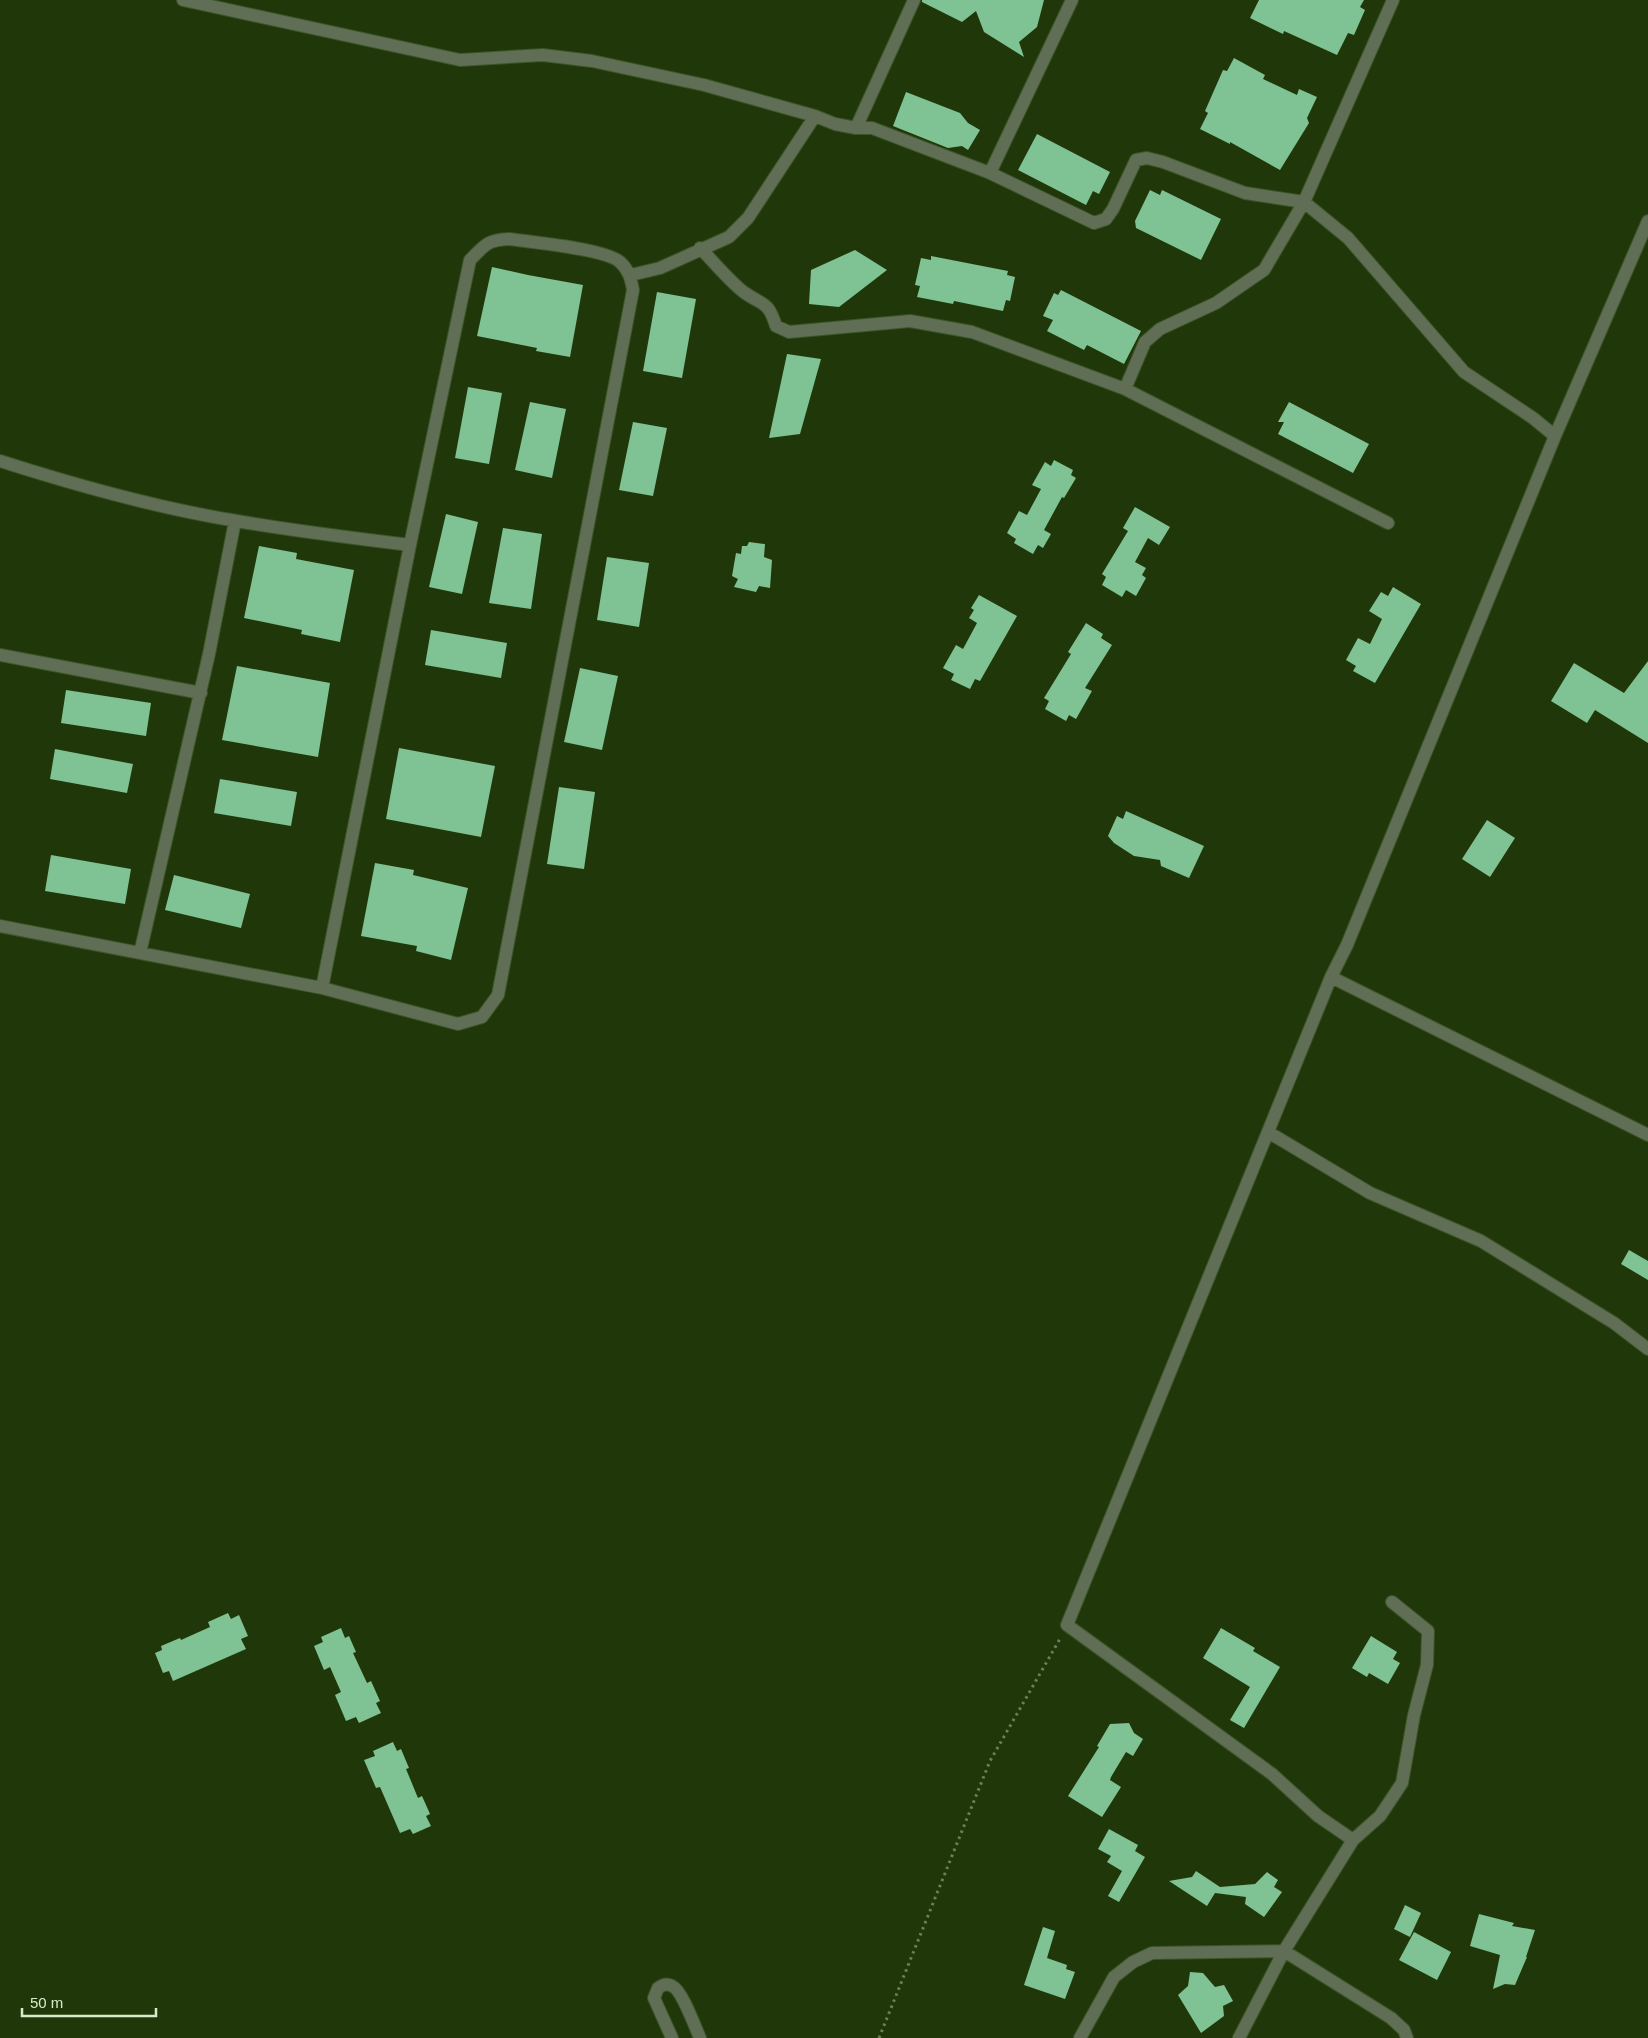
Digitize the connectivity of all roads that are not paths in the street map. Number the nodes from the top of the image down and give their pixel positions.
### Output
1 (184, 0) edge
2 (914, 0) edge
3 (1072, 0) edge
4 (1393, 0) edge
5 (815, 116) junction
6 (856, 128) junction
7 (990, 173) junction
8 (1304, 202) junction
9 (1648, 221) edge
10 (700, 248) junction
11 (630, 275) junction
12 (1125, 389) junction
13 (1556, 436) junction
14 (0, 461) edge
15 (236, 521) junction
16 (1388, 523) dead end
17 (410, 545) junction
18 (0, 655) edge
19 (201, 693) junction
20 (0, 926) edge
21 (140, 953) junction
22 (1331, 977) junction
23 (322, 988) junction
24 (1268, 1132) junction
25 (1648, 1135) edge
26 (1648, 1349) edge
27 (1392, 1602) dead end
28 (1353, 1840) junction
29 (1284, 1952) junction
30 (672, 2038) edge
31 (700, 2038) edge
32 (1080, 2038) edge
33 (1239, 2038) edge
34 (1407, 2038) edge

1 - 5 street
2 - 6 street
3 - 7 street
4 - 8 street
5 - 6 street
5 - 10 street
6 - 7 street
7 - 8 street
8 - 12 street
8 - 13 street
9 - 13 street
10 - 11 street
10 - 12 street
11 - 17 street
11 - 23 street
12 - 16 street
13 - 22 street
14 - 15 street
15 - 17 street
15 - 19 street
17 - 23 street
18 - 19 street
19 - 21 street
20 - 21 street
21 - 23 street
22 - 24 street
22 - 25 street
24 - 26 street
24 - 28 street
27 - 28 street
28 - 29 street
29 - 32 street
29 - 33 street
29 - 34 street
30 - 31 street

